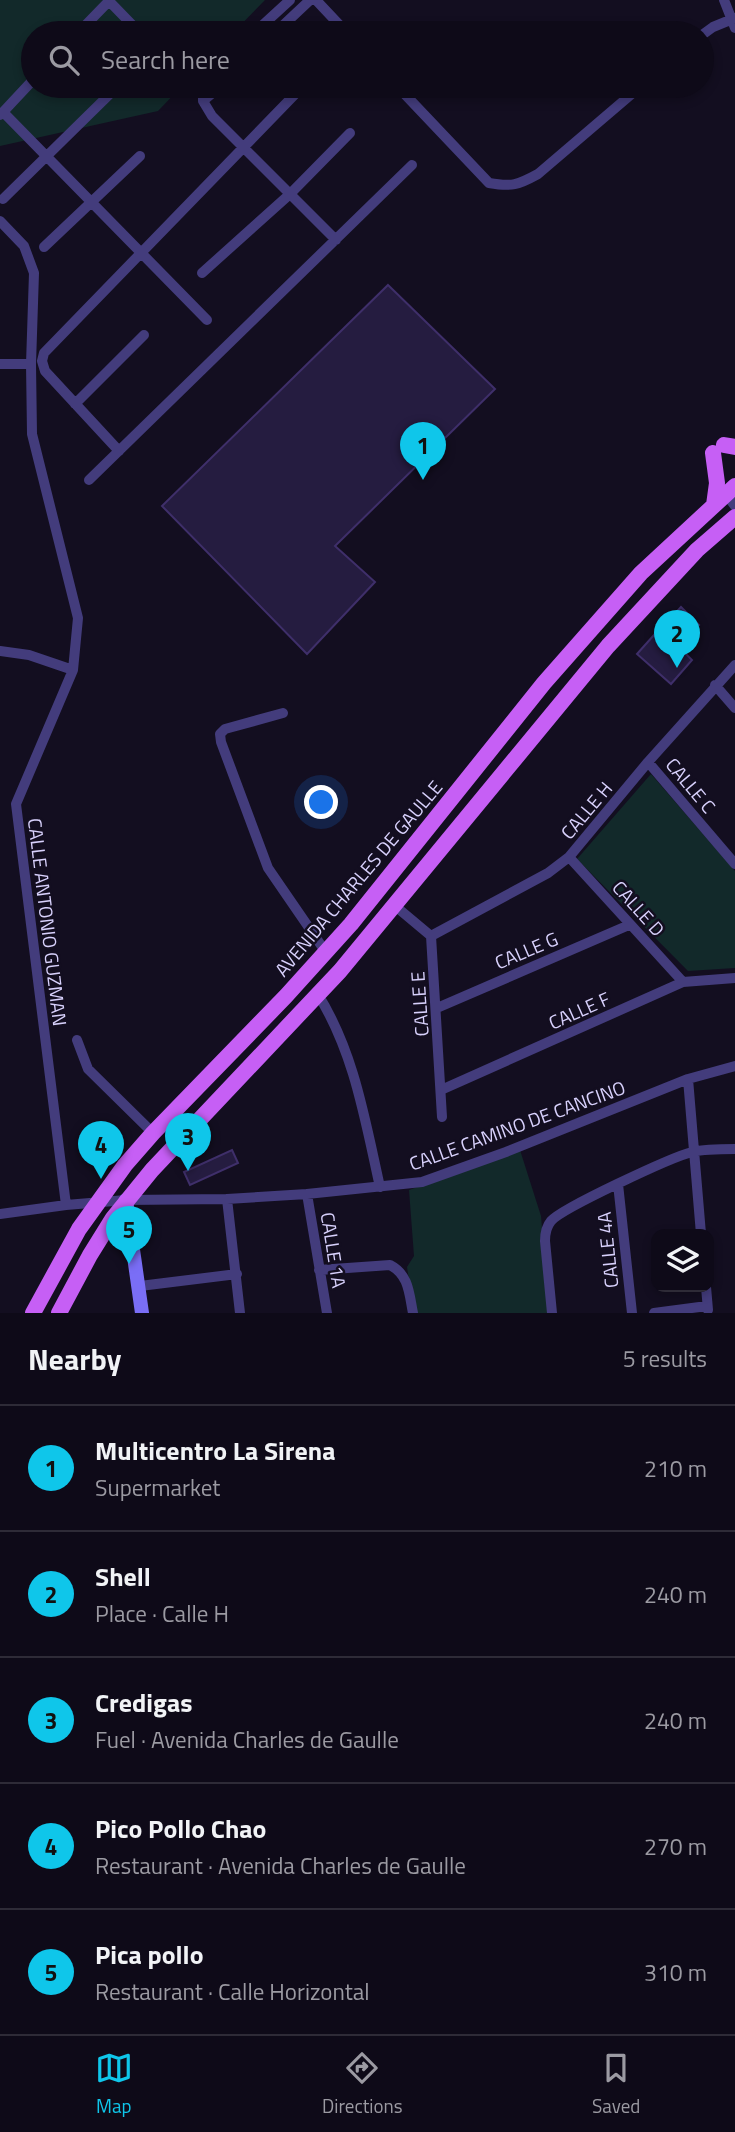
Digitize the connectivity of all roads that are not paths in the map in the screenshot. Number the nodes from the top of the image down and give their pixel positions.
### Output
1 (290, 0) edge
2 (310, 0) edge
3 (316, 0) edge
4 (724, 0) edge
5 (90, 21) edge
6 (128, 21) edge
7 (267, 21) edge
8 (288, 21) edge
9 (336, 21) edge
10 (734, 22) edge
11 (714, 27) edge
12 (21, 93) edge
13 (105, 98) edge
14 (206, 98) edge
15 (291, 98) edge
16 (408, 98) edge
17 (627, 98) edge
18 (202, 101) joint
19 (2, 113) edge
20 (350, 133) dead end
21 (243, 147) junction
22 (46, 155) junction
23 (140, 156) dead end
24 (412, 165) dead end
25 (290, 194) junction
26 (3, 199) dead end
27 (91, 202) junction
28 (0, 221) edge
29 (336, 240) junction
30 (44, 247) dead end
31 (142, 254) junction
32 (202, 274) dead end
33 (207, 320) dead end
34 (144, 335) dead end
35 (0, 364) edge
36 (30, 364) junction
37 (75, 404) junction
38 (724, 448) edge
39 (119, 451) junction
40 (89, 480) dead end
41 (728, 498) edge
42 (735, 517) edge
43 (0, 652) edge
44 (735, 665) edge
45 (72, 670) junction
46 (715, 685) junction
47 (735, 708) edge
48 (283, 713) dead end
49 (648, 762) junction
50 (418, 841) junction
51 (569, 858) junction
52 (735, 864) edge
53 (420, 873) junction
54 (388, 880) junction
55 (394, 905) junction
56 (629, 925) junction
57 (431, 936) junction
58 (325, 951) junction
59 (735, 978) edge
60 (683, 982) junction
61 (317, 993) junction
62 (437, 1008) junction
63 (77, 1040) dead end
64 (735, 1066) edge
65 (688, 1079) junction
66 (441, 1090) junction
67 (443, 1117) dead end
68 (153, 1133) junction
69 (735, 1149) edge
70 (693, 1152) junction
71 (618, 1184) junction
72 (380, 1187) junction
73 (307, 1194) junction
74 (227, 1199) junction
75 (126, 1200) junction
76 (97, 1202) junction
77 (66, 1205) junction
78 (0, 1214) edge
79 (701, 1229) edge
80 (319, 1270) junction
81 (237, 1274) junction
82 (140, 1286) junction
83 (706, 1292) edge
84 (708, 1310) edge
85 (33, 1313) edge
86 (59, 1313) edge
87 (142, 1313) edge
88 (242, 1313) edge
89 (327, 1313) edge
90 (413, 1313) edge
91 (552, 1313) edge
92 (632, 1313) edge
93 (654, 1313) edge

1 - 7 street
2 - 8 street
3 - 9 street
4 - 10 street
5 - 6 street
10 - 11 street
12 - 19 street
13 - 22 street
14 - 18 street
15 - 21 street
16 - 17 street
18 - 21 street
19 - 22 street
20 - 25 street
21 - 25 street
21 - 31 street
22 - 26 street
22 - 27 street
23 - 27 street
24 - 29 street
25 - 29 street
25 - 32 street
27 - 30 street
27 - 31 street
28 - 36 street, CALLE ANTONIO GUZMAN
29 - 39 street
31 - 33 street
31 - 37 street
34 - 37 street
35 - 36 street
36 - 45 street, CALLE ANTONIO GUZMAN
37 - 39 street
38 - 41 main road
39 - 40 street
41 - 50 main road, AVENIDA CHARLES DE GAULLE
42 - 53 main road
43 - 45 street
44 - 46 street, CALLE H
45 - 77 street, CALLE ANTONIO GUZMAN
46 - 47 street
46 - 49 street, CALLE H
48 - 58 street
49 - 51 street, CALLE H
49 - 52 street, CALLE C
50 - 53 main road
50 - 54 main road, AVENIDA CHARLES DE GAULLE
51 - 56 street, CALLE D
51 - 57 street, CALLE H
53 - 55 main road
54 - 55 main road
54 - 58 main road, AVENIDA CHARLES DE GAULLE
55 - 57 street
55 - 61 main road
56 - 60 street, CALLE D
56 - 62 street, CALLE G
57 - 62 street, CALLE E
58 - 68 main road, AVENIDA CHARLES DE GAULLE
59 - 60 street, CALLE F
60 - 66 street, CALLE F
61 - 72 street
61 - 75 main road
62 - 66 street, CALLE E
63 - 68 street
64 - 65 street, CALLE CAMINO DE CANCINO
65 - 70 street
65 - 72 street, CALLE CAMINO DE CANCINO
66 - 67 street, CALLE E
68 - 76 main road, AVENIDA CHARLES DE GAULLE
69 - 70 street
70 - 71 street
70 - 79 street
71 - 91 street
71 - 92 street, CALLE 4A
72 - 73 street, CALLE CAMINO DE CANCINO
73 - 74 street, CALLE CAMINO DE CANCINO
73 - 80 street, CALLE 1A
74 - 75 street, CALLE CAMINO DE CANCINO
74 - 81 street
75 - 76 street, CALLE CAMINO DE CANCINO
75 - 82 main road
75 - 86 main road
76 - 77 street
76 - 85 main road, AVENIDA CHARLES DE GAULLE
77 - 78 street
80 - 89 street, CALLE 1A
80 - 90 street
81 - 82 street
81 - 88 street
82 - 87 main road
83 - 84 street
84 - 93 street

